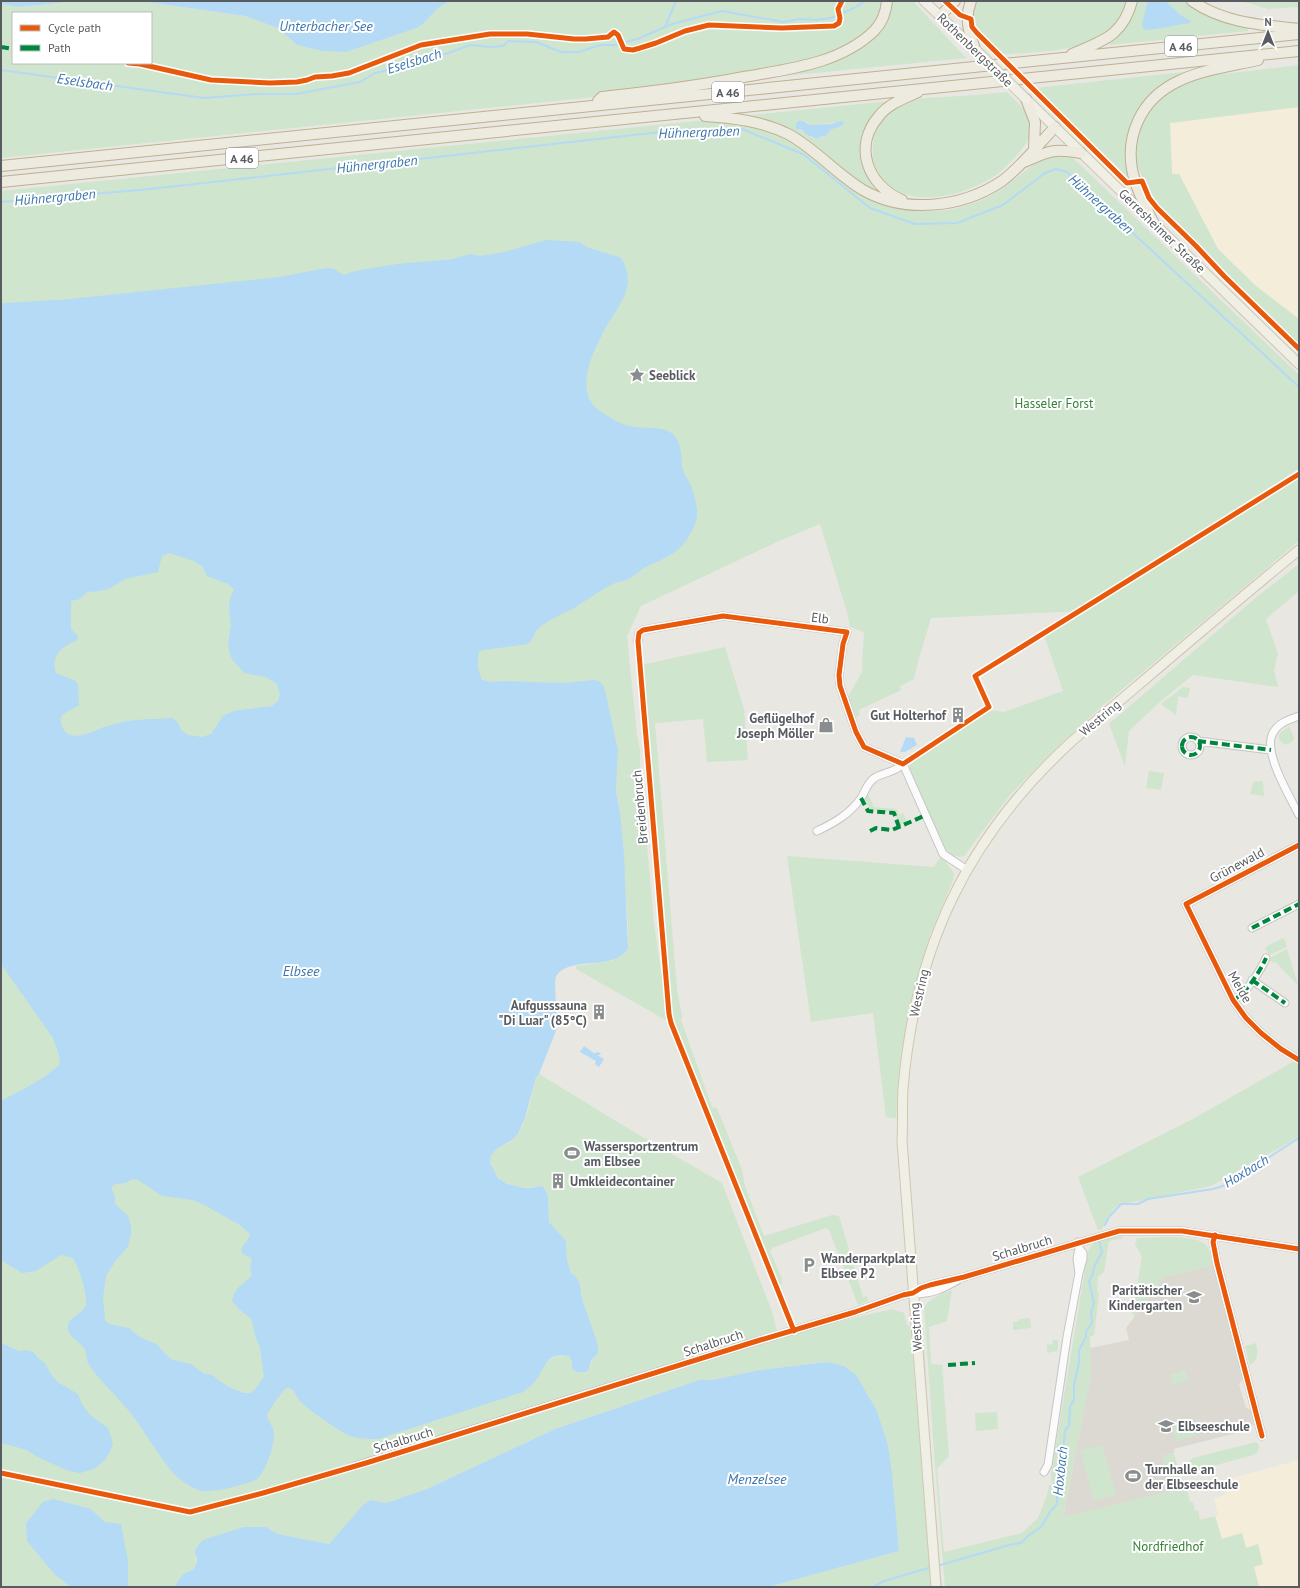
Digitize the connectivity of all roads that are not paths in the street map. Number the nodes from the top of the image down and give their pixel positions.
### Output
1 (887, 1) edge
2 (924, 1) edge
3 (955, 1) edge
4 (971, 1) edge
5 (1132, 1) edge
6 (1192, 1) edge
7 (940, 16) junction
8 (1299, 28) edge
9 (1299, 34) edge
10 (975, 49) junction
11 (1299, 51) edge
12 (1062, 58) junction
13 (924, 89) junction
14 (1026, 99) junction
15 (592, 105) junction
16 (681, 113) junction
17 (1055, 127) junction
18 (1034, 149) junction
19 (1081, 153) junction
20 (1019, 165) junction
21 (1, 166) edge
22 (1, 182) edge
23 (914, 205) junction
24 (1153, 222) junction
25 (1299, 364) edge
26 (1299, 550) edge
27 (638, 641) dead end
28 (1299, 716) edge
29 (1198, 741) dead end
30 (1270, 750) junction
31 (903, 764) junction
32 (1299, 815) edge
33 (817, 831) dead end
34 (1299, 845) edge
35 (967, 870) junction
36 (1186, 904) joint
37 (1299, 904) edge
38 (1252, 928) dead end
39 (1266, 958) dead end
40 (1252, 980) junction
41 (1233, 1000) junction
42 (1285, 1003) dead end
43 (1299, 1060) edge
44 (1215, 1235) junction
45 (1079, 1245) junction
46 (1299, 1250) edge
47 (913, 1293) junction
48 (1262, 1436) dead end
49 (354, 1466) dead end
50 (1044, 1472) dead end
51 (936, 1587) edge

1 - 15 highway
2 - 7 main road, Rothenbergstraße
3 - 7 highway
4 - 10 highway
5 - 12 highway
6 - 8 highway
7 - 10 main road, Rothenbergstraße
9 - 12 highway, A 46
10 - 14 main road, Rothenbergstraße, bridge
11 - 13 highway, A 46
11 - 24 highway
12 - 15 highway, A 46
13 - 16 highway, A 46
13 - 23 highway
14 - 17 main road, Gerresheimer Straße
14 - 18 highway
15 - 21 highway, A 46
16 - 22 highway, A 46
16 - 23 highway
17 - 18 highway
17 - 19 main road, Gerresheimer Straße
18 - 20 highway
19 - 20 highway
19 - 24 main road, Gerresheimer Straße
20 - 23 highway
24 - 25 main road, Gerresheimer Straße
26 - 35 main road, Westring
27 - 31 street, Elb
28 - 30 street
29 - 30 street
30 - 32 street
31 - 33 street
31 - 35 street
34 - 36 street, Grünewald
35 - 47 main road, Westring
36 - 41 street, Meide
37 - 38 street
39 - 40 street
40 - 41 street
40 - 42 street
41 - 43 street, Meide
44 - 45 street, Schalbruch
44 - 46 street, Schalbruch
44 - 48 street
45 - 47 street, Schalbruch
45 - 50 street
47 - 49 street, Schalbruch
47 - 51 main road, Westring

